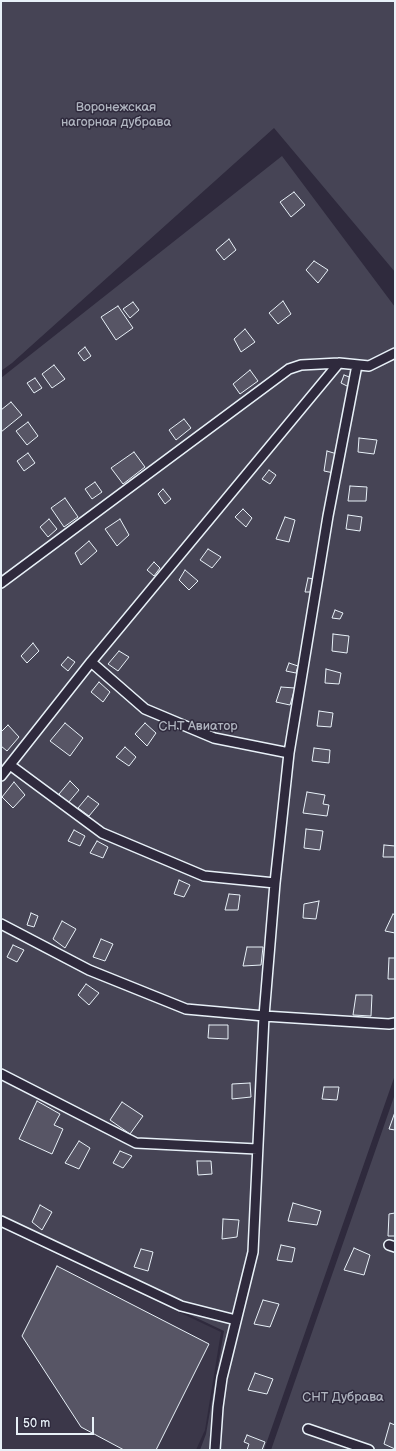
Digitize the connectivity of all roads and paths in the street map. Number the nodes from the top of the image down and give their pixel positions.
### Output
1 (395, 353) edge
2 (339, 363) junction
3 (357, 365) junction
4 (1, 583) edge
5 (90, 662) junction
6 (289, 753) junction
7 (10, 765) junction
8 (1, 776) edge
9 (275, 883) junction
10 (1, 924) edge
11 (264, 1016) junction
12 (395, 1022) edge
13 (1, 1074) edge
14 (257, 1149) junction
15 (1, 1221) edge
16 (236, 1320) junction
17 (308, 1429) dead end
18 (216, 1450) edge
19 (369, 1450) edge

1 - 3 street
2 - 3 street
2 - 4 street
2 - 5 street
3 - 6 street
5 - 6 street
5 - 7 street
6 - 9 street
7 - 8 street
7 - 9 street
9 - 11 street
10 - 11 street
11 - 12 street
11 - 14 street
13 - 14 street
14 - 16 street
15 - 16 street
16 - 18 street
17 - 19 street

